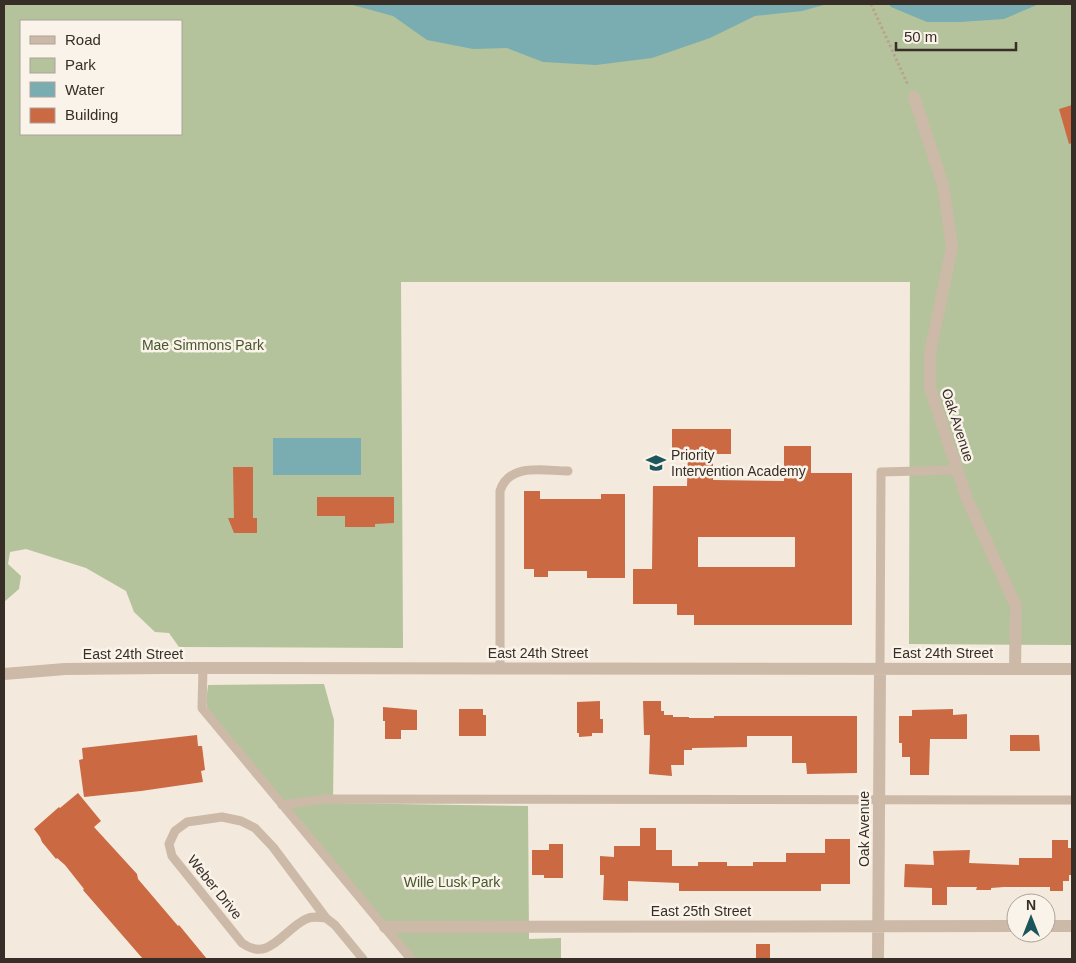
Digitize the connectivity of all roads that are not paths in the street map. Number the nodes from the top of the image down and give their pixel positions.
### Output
1 (914, 97) road end
2 (957, 470) junction
3 (568, 471) dead end
4 (203, 668) junction
5 (500, 668) junction
6 (880, 668) junction
7 (1015, 668) junction
8 (1072, 669) edge
9 (4, 674) edge
10 (879, 800) junction
11 (1072, 800) edge
12 (282, 804) junction
13 (326, 918) junction
14 (878, 926) junction
15 (1006, 926) edge
16 (1056, 926) edge
17 (1072, 926) edge
18 (386, 927) junction
19 (363, 959) edge
20 (411, 959) edge
21 (878, 959) edge

1 - 2 street, Oak Avenue
2 - 6 lane
2 - 7 street, Oak Avenue
3 - 5 lane
4 - 5 street, East 24th Street
4 - 9 street, East 24th Street
4 - 12 lane
5 - 6 street, East 24th Street
6 - 7 street, East 24th Street
6 - 10 street, Oak Avenue
7 - 8 street, East 24th Street
10 - 11 lane
10 - 12 lane
10 - 14 street, Oak Avenue
12 - 18 lane
13 - 13 lane, Weber Drive
13 - 19 lane, Weber Drive
14 - 15 street, East 25th Street
14 - 18 street, East 25th Street
14 - 21 street, Oak Avenue
16 - 17 street
18 - 20 lane

